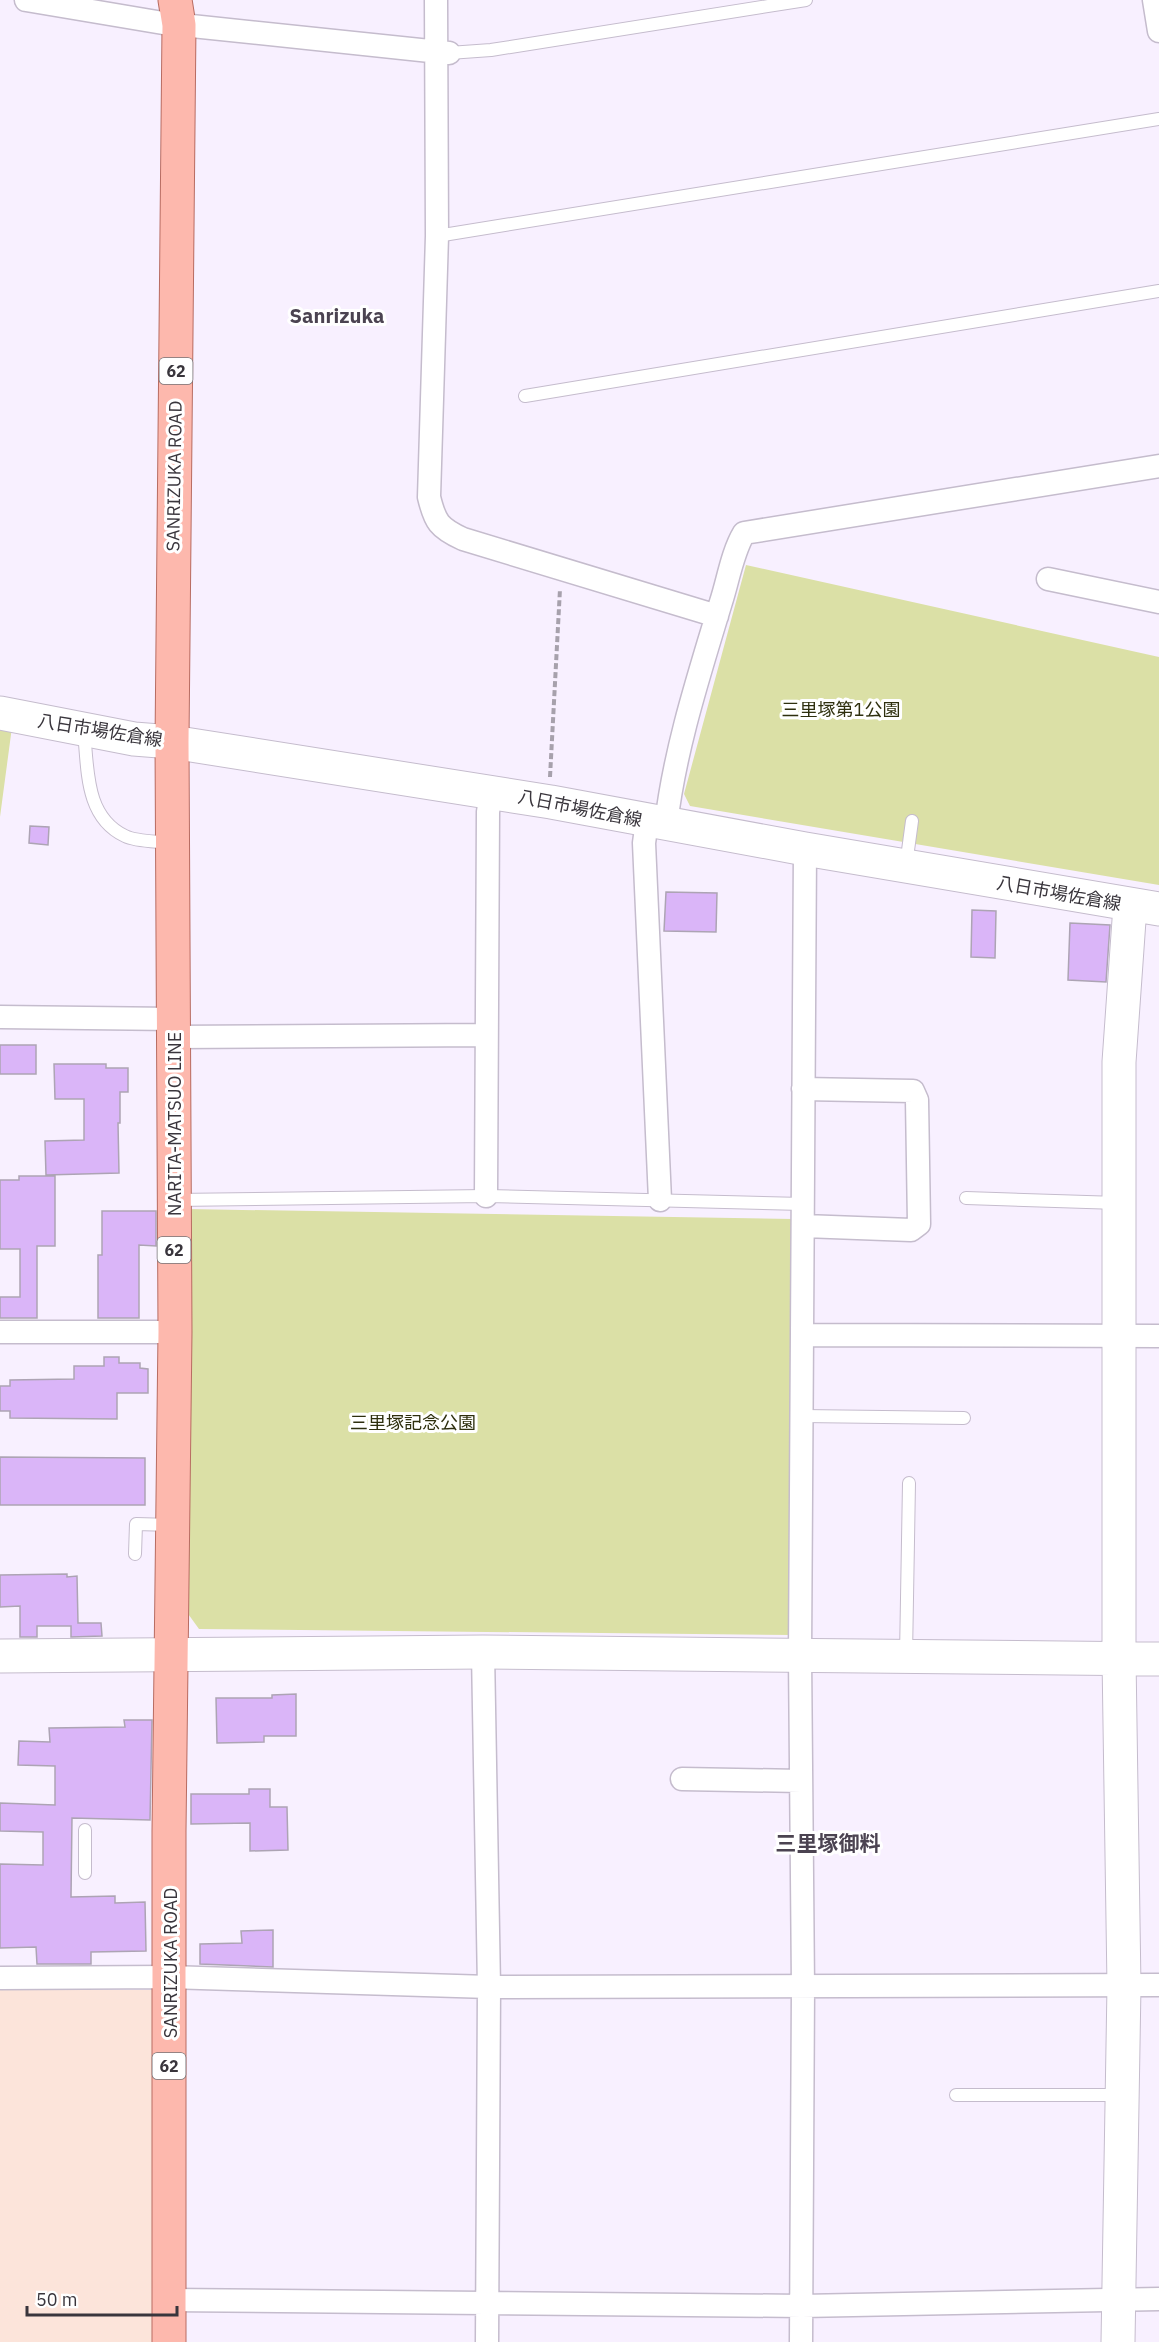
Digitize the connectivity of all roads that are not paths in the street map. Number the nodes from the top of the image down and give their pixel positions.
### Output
1 (26, 0) edge
2 (435, 0) edge
3 (806, 0) edge
4 (1154, 0) edge
5 (177, 12) edge
6 (1159, 31) edge
7 (442, 52) junction
8 (1159, 119) edge
9 (437, 236) junction
10 (1159, 291) edge
11 (525, 396) dead end
12 (1159, 466) edge
13 (1048, 579) dead end
14 (1159, 602) edge
15 (717, 616) junction
16 (0, 713) edge
17 (83, 729) junction
18 (172, 742) junction
19 (491, 792) junction
20 (912, 821) dead end
21 (656, 822) junction
22 (172, 844) junction
23 (805, 849) junction
24 (906, 866) junction
25 (1145, 907) edge
26 (0, 1017) edge
27 (174, 1028) junction
28 (486, 1035) junction
29 (803, 1089) junction
30 (486, 1196) junction
31 (966, 1198) dead end
32 (173, 1200) junction
33 (660, 1200) junction
34 (1119, 1203) junction
35 (803, 1204) junction
36 (804, 1226) junction
37 (0, 1332) edge
38 (175, 1332) junction
39 (803, 1335) junction
40 (1119, 1336) junction
41 (1159, 1336) edge
42 (802, 1416) junction
43 (964, 1418) dead end
44 (909, 1483) dead end
45 (173, 1525) junction
46 (135, 1554) dead end
47 (483, 1652) junction
48 (800, 1655) junction
49 (0, 1656) edge
50 (172, 1656) junction
51 (906, 1658) junction
52 (1119, 1658) junction
53 (1159, 1659) edge
54 (682, 1779) dead end
55 (801, 1781) junction
56 (85, 1830) dead end
57 (85, 1873) dead end
58 (169, 1977) junction
59 (0, 1978) edge
60 (1159, 1985) edge
61 (1124, 1986) junction
62 (489, 1987) junction
63 (803, 1987) junction
64 (957, 2095) dead end
65 (1121, 2096) junction
66 (1118, 2298) junction
67 (1159, 2299) edge
68 (169, 2300) junction
69 (487, 2302) junction
70 (802, 2306) junction
71 (169, 2342) edge
72 (487, 2342) edge
73 (801, 2342) edge
74 (1118, 2342) edge

1 - 5 street
2 - 7 street
3 - 7 lane
4 - 6 street
5 - 7 street
5 - 18 main road, SANRIZUKA ROAD / 62
7 - 9 street
8 - 9 lane
9 - 15 street
10 - 11 lane
12 - 15 street
13 - 14 street
15 - 21 street
16 - 17 street, 八日市場佐倉線
17 - 18 street, 八日市場佐倉線
17 - 22 lane
18 - 19 street, 八日市場佐倉線
18 - 22 main road, SANRIZUKA ROAD / 62
19 - 21 street, 八日市場佐倉線
19 - 28 street
20 - 24 lane
21 - 23 street, 八日市場佐倉線
21 - 33 street
22 - 27 main road, NARITA-MATSUO LINE / 62
23 - 24 street, 八日市場佐倉線
23 - 29 street
24 - 25 street, 八日市場佐倉線
25 - 34 street
26 - 27 street
27 - 28 street
27 - 32 main road, NARITA-MATSUO LINE / 62
28 - 30 street
29 - 35 street
29 - 36 street
30 - 32 lane
30 - 33 lane
31 - 34 lane
32 - 38 main road, NARITA-MATSUO LINE / 62
33 - 35 lane
34 - 40 street
35 - 36 street
36 - 39 street
37 - 38 street
38 - 45 main road, NARITA-MATSUO LINE / 62
39 - 40 street
39 - 42 street
40 - 41 street
40 - 52 street
42 - 43 lane
42 - 48 street
44 - 51 lane
45 - 46 lane
45 - 50 main road, NARITA-MATSUO LINE / 62
47 - 48 street
47 - 50 street
47 - 62 street
48 - 51 street
48 - 55 street
49 - 50 street
50 - 58 main road, SANRIZUKA ROAD / 62
51 - 52 street
52 - 53 street
52 - 61 street
54 - 55 street
55 - 63 street
56 - 57 lane
58 - 59 street
58 - 62 street
58 - 68 main road, SANRIZUKA ROAD / 62
60 - 61 street
61 - 63 street
61 - 65 street
62 - 63 street
62 - 69 street
63 - 70 street
64 - 65 lane
65 - 66 street
66 - 67 street
66 - 70 street
66 - 74 street
68 - 69 street
68 - 71 main road, SANRIZUKA ROAD / 62
69 - 70 street
69 - 72 street
70 - 73 street

